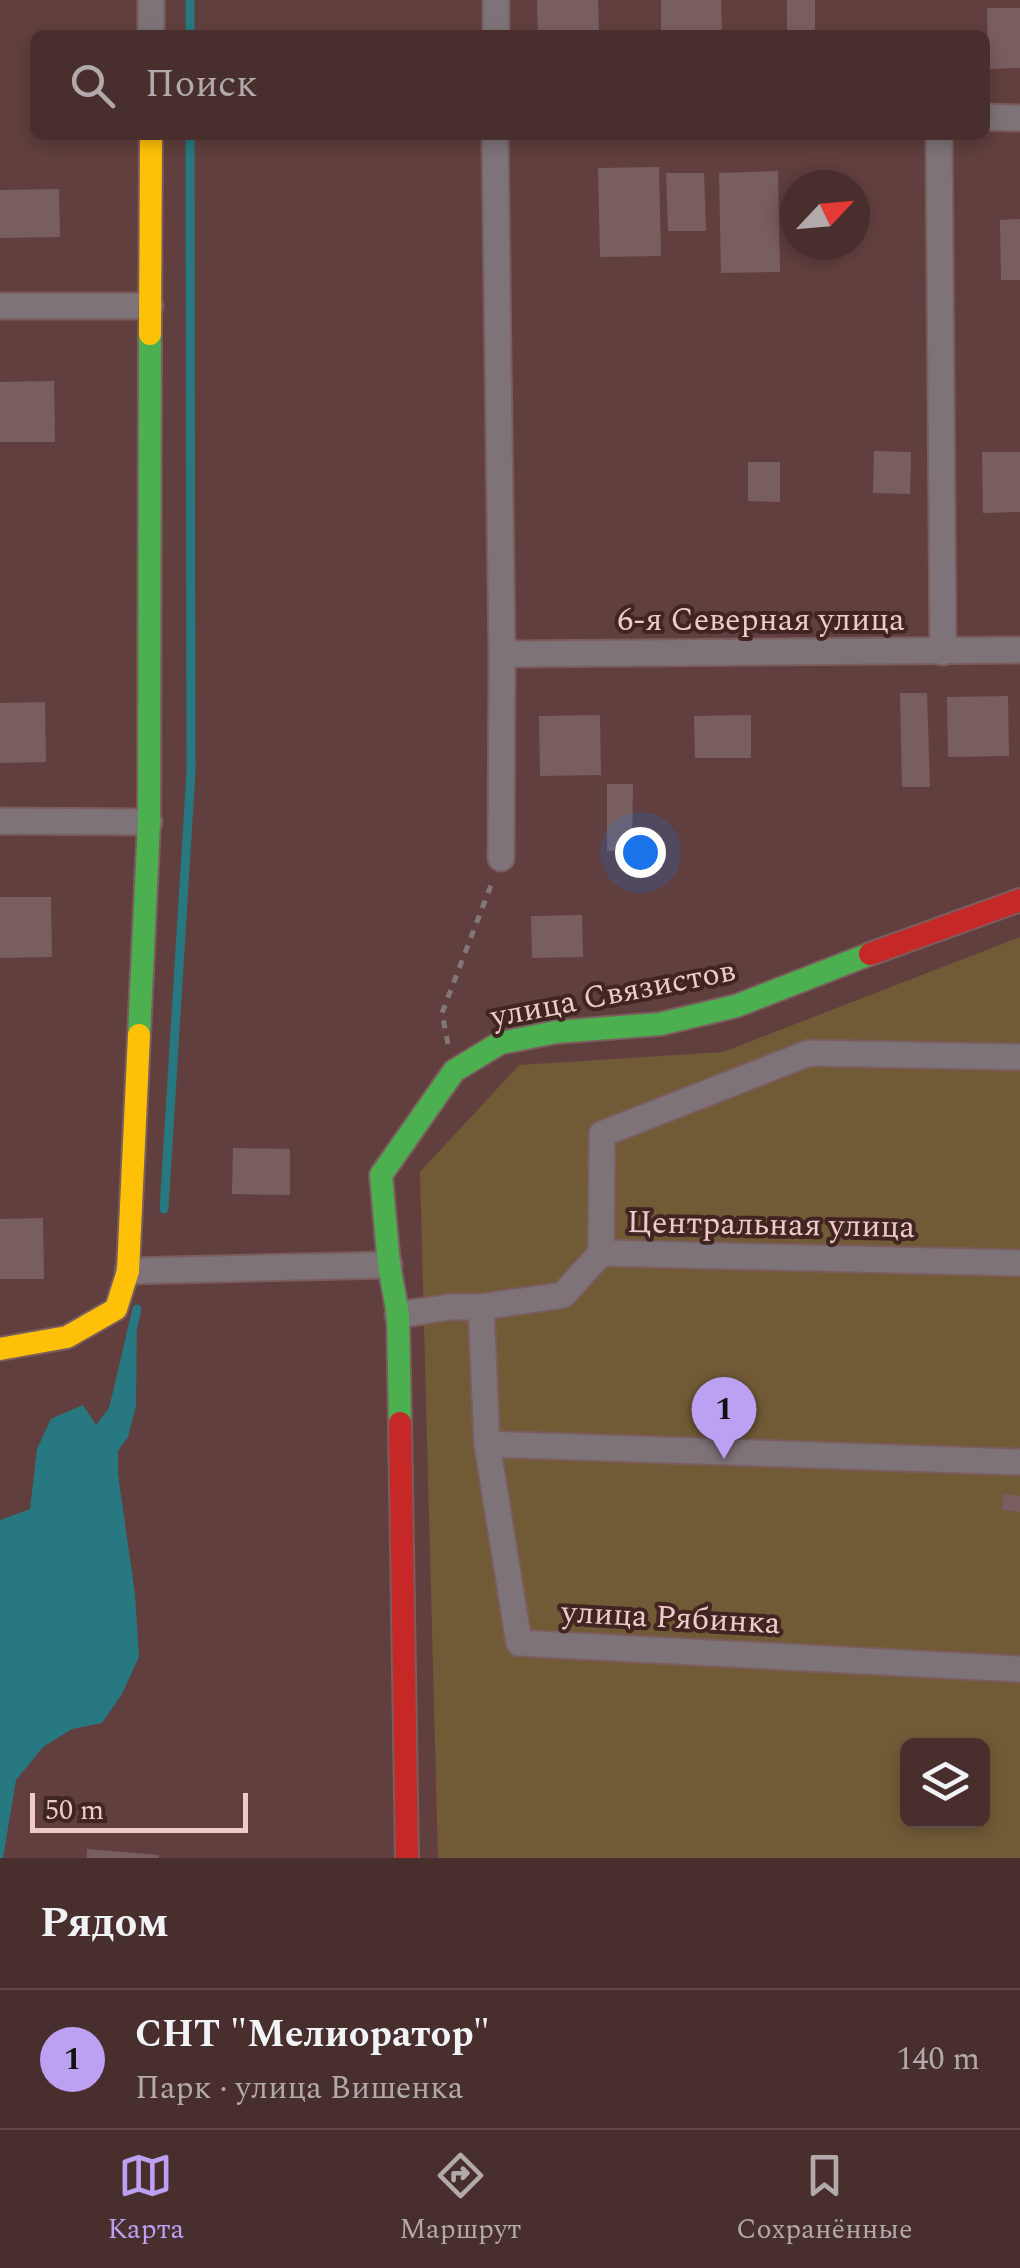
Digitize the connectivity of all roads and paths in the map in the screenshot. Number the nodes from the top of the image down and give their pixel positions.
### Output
1 (151, 0) edge
2 (496, 0) edge
3 (151, 30) edge
4 (496, 30) edge
5 (990, 117) edge
6 (1020, 118) edge
7 (151, 140) edge
8 (495, 140) edge
9 (939, 140) edge
10 (0, 306) edge
11 (150, 306) junction
12 (1020, 650) edge
13 (943, 652) junction
14 (502, 654) junction
15 (0, 821) edge
16 (149, 822) junction
17 (501, 858) joint
18 (1020, 900) edge
19 (1020, 1057) edge
20 (454, 1072) junction
21 (601, 1253) junction
22 (1020, 1263) edge
23 (390, 1265) junction
24 (128, 1271) junction
25 (481, 1307) junction
26 (398, 1315) junction
27 (0, 1349) edge
28 (487, 1444) junction
29 (1020, 1462) edge
30 (1020, 1668) edge
31 (407, 1858) edge

1 - 3 street
2 - 4 street
5 - 6 street
7 - 11 street
8 - 14 street
9 - 13 street
10 - 11 street
11 - 16 street
12 - 13 street, 6-я Северная улица
13 - 14 street, 6-я Северная улица
14 - 17 street
15 - 16 street
16 - 24 street
17 - 20 path
18 - 20 street, улица Связистов
19 - 21 street
20 - 23 street, улица Связистов
21 - 22 street, Центральная улица
21 - 25 street, Центральная улица
23 - 24 street
23 - 26 street
24 - 27 street
25 - 26 street, Центральная улица
25 - 28 street
26 - 31 street
28 - 29 street
28 - 30 street, улица Рябинка

